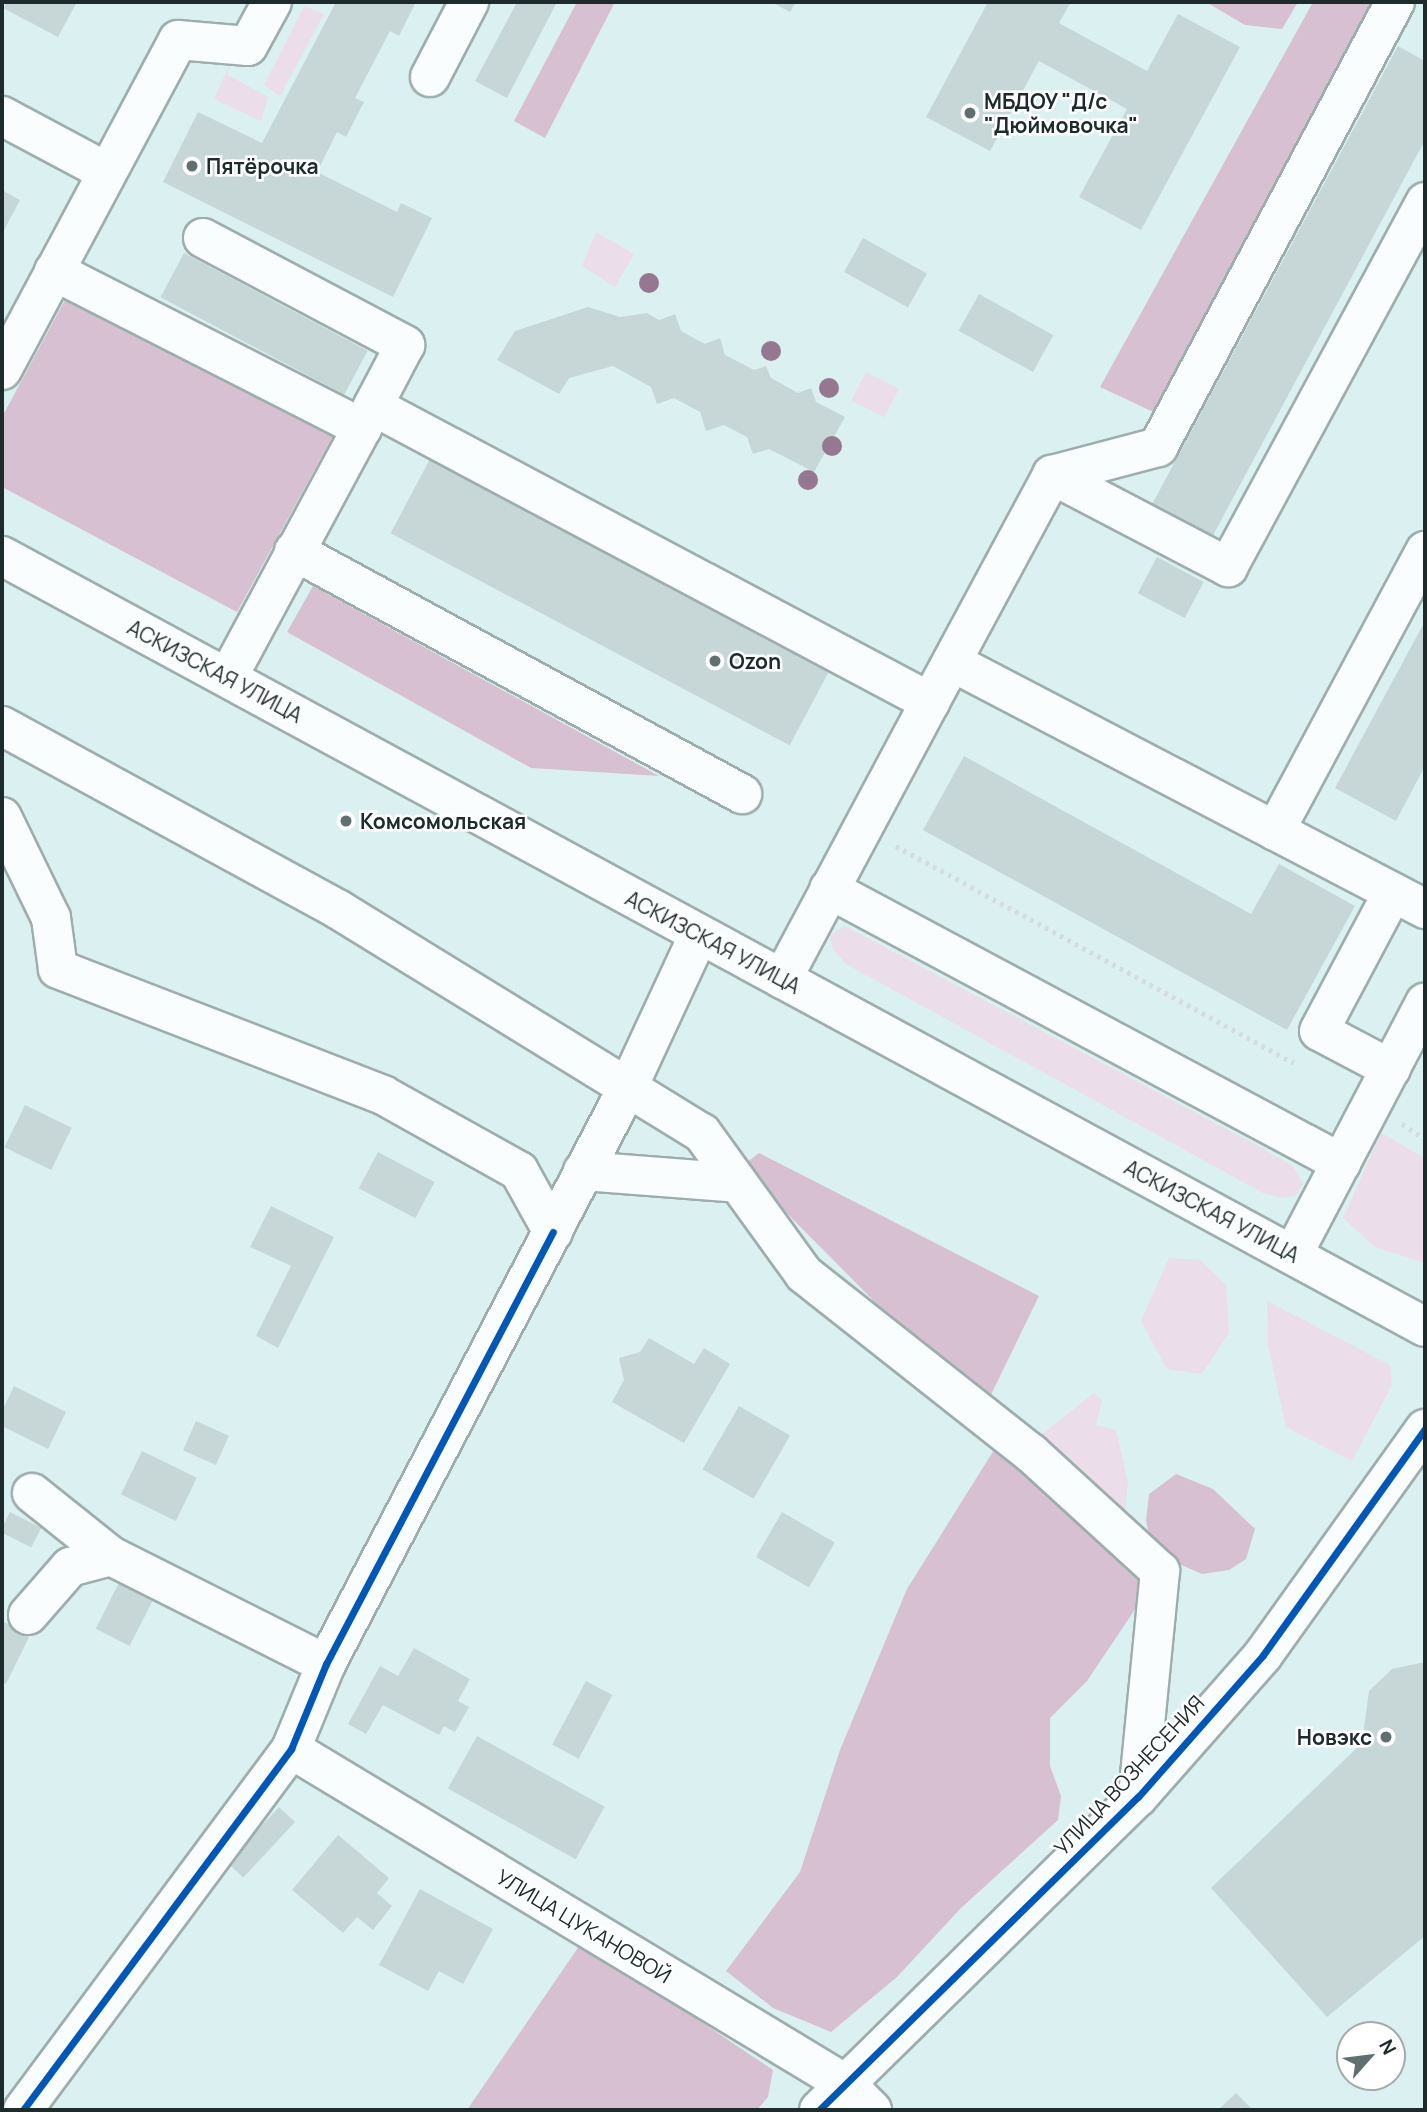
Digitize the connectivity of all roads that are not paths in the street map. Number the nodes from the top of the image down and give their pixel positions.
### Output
1 (272, 2) edge
2 (469, 2) edge
3 (1395, 2) edge
4 (430, 77) dead end
5 (2, 116) edge
6 (107, 172) junction
7 (1425, 202) edge
8 (203, 237) dead end
9 (54, 271) junction
10 (2, 370) edge
11 (367, 417) junction
12 (1052, 475) junction
13 (294, 551) junction
14 (1425, 551) edge
15 (2, 556) edge
16 (952, 662) junction
17 (228, 677) junction
18 (930, 702) junction
19 (2, 726) edge
20 (742, 794) dead end
21 (2, 817) edge
22 (1275, 831) junction
23 (829, 889) junction
24 (1409, 901) edge
25 (699, 934) junction
26 (782, 979) junction
27 (1425, 1003) edge
28 (1391, 1069) junction
29 (629, 1085) junction
30 (1341, 1163) junction
31 (583, 1171) junction
32 (738, 1183) junction
33 (553, 1232) junction
34 (1293, 1254) junction
35 (1425, 1327) edge
36 (1425, 1429) edge
37 (32, 1493) dead end
38 (111, 1556) junction
39 (27, 1615) dead end
40 (326, 1664) junction
41 (291, 1749) junction
42 (1138, 1797) junction
43 (859, 2097) edge
44 (23, 2110) edge
45 (818, 2110) edge

1 - 6 street
2 - 4 street
3 - 12 street
5 - 6 street
6 - 9 street
7 - 12 street
8 - 11 street
9 - 10 street
9 - 11 street
11 - 13 street
11 - 18 street
12 - 16 street
13 - 17 street
13 - 20 street
14 - 22 street
15 - 17 street, АСКИЗСКАЯ УЛИЦА
16 - 18 street
16 - 22 street
17 - 25 street, АСКИЗСКАЯ УЛИЦА
18 - 23 street
19 - 29 street
21 - 33 street
22 - 24 street
23 - 26 street
23 - 30 street
24 - 28 street
25 - 26 street, АСКИЗСКАЯ УЛИЦА
25 - 29 street
26 - 34 street, АСКИЗСКАЯ УЛИЦА
27 - 28 street
28 - 30 street
29 - 31 street
29 - 32 street
30 - 34 street
31 - 32 street
31 - 33 street
32 - 42 street
33 - 40 street
34 - 35 street, АСКИЗСКАЯ УЛИЦА
36 - 42 street, УЛИЦА ВОЗНЕСЕНИЯ
37 - 38 street
38 - 39 street
38 - 40 street
40 - 41 street
41 - 43 street, УЛИЦА ЦУКАНОВОЙ
41 - 44 street
42 - 43 street, УЛИЦА ВОЗНЕСЕНИЯ
43 - 45 street, УЛИЦА ВОЗНЕСЕНИЯ

